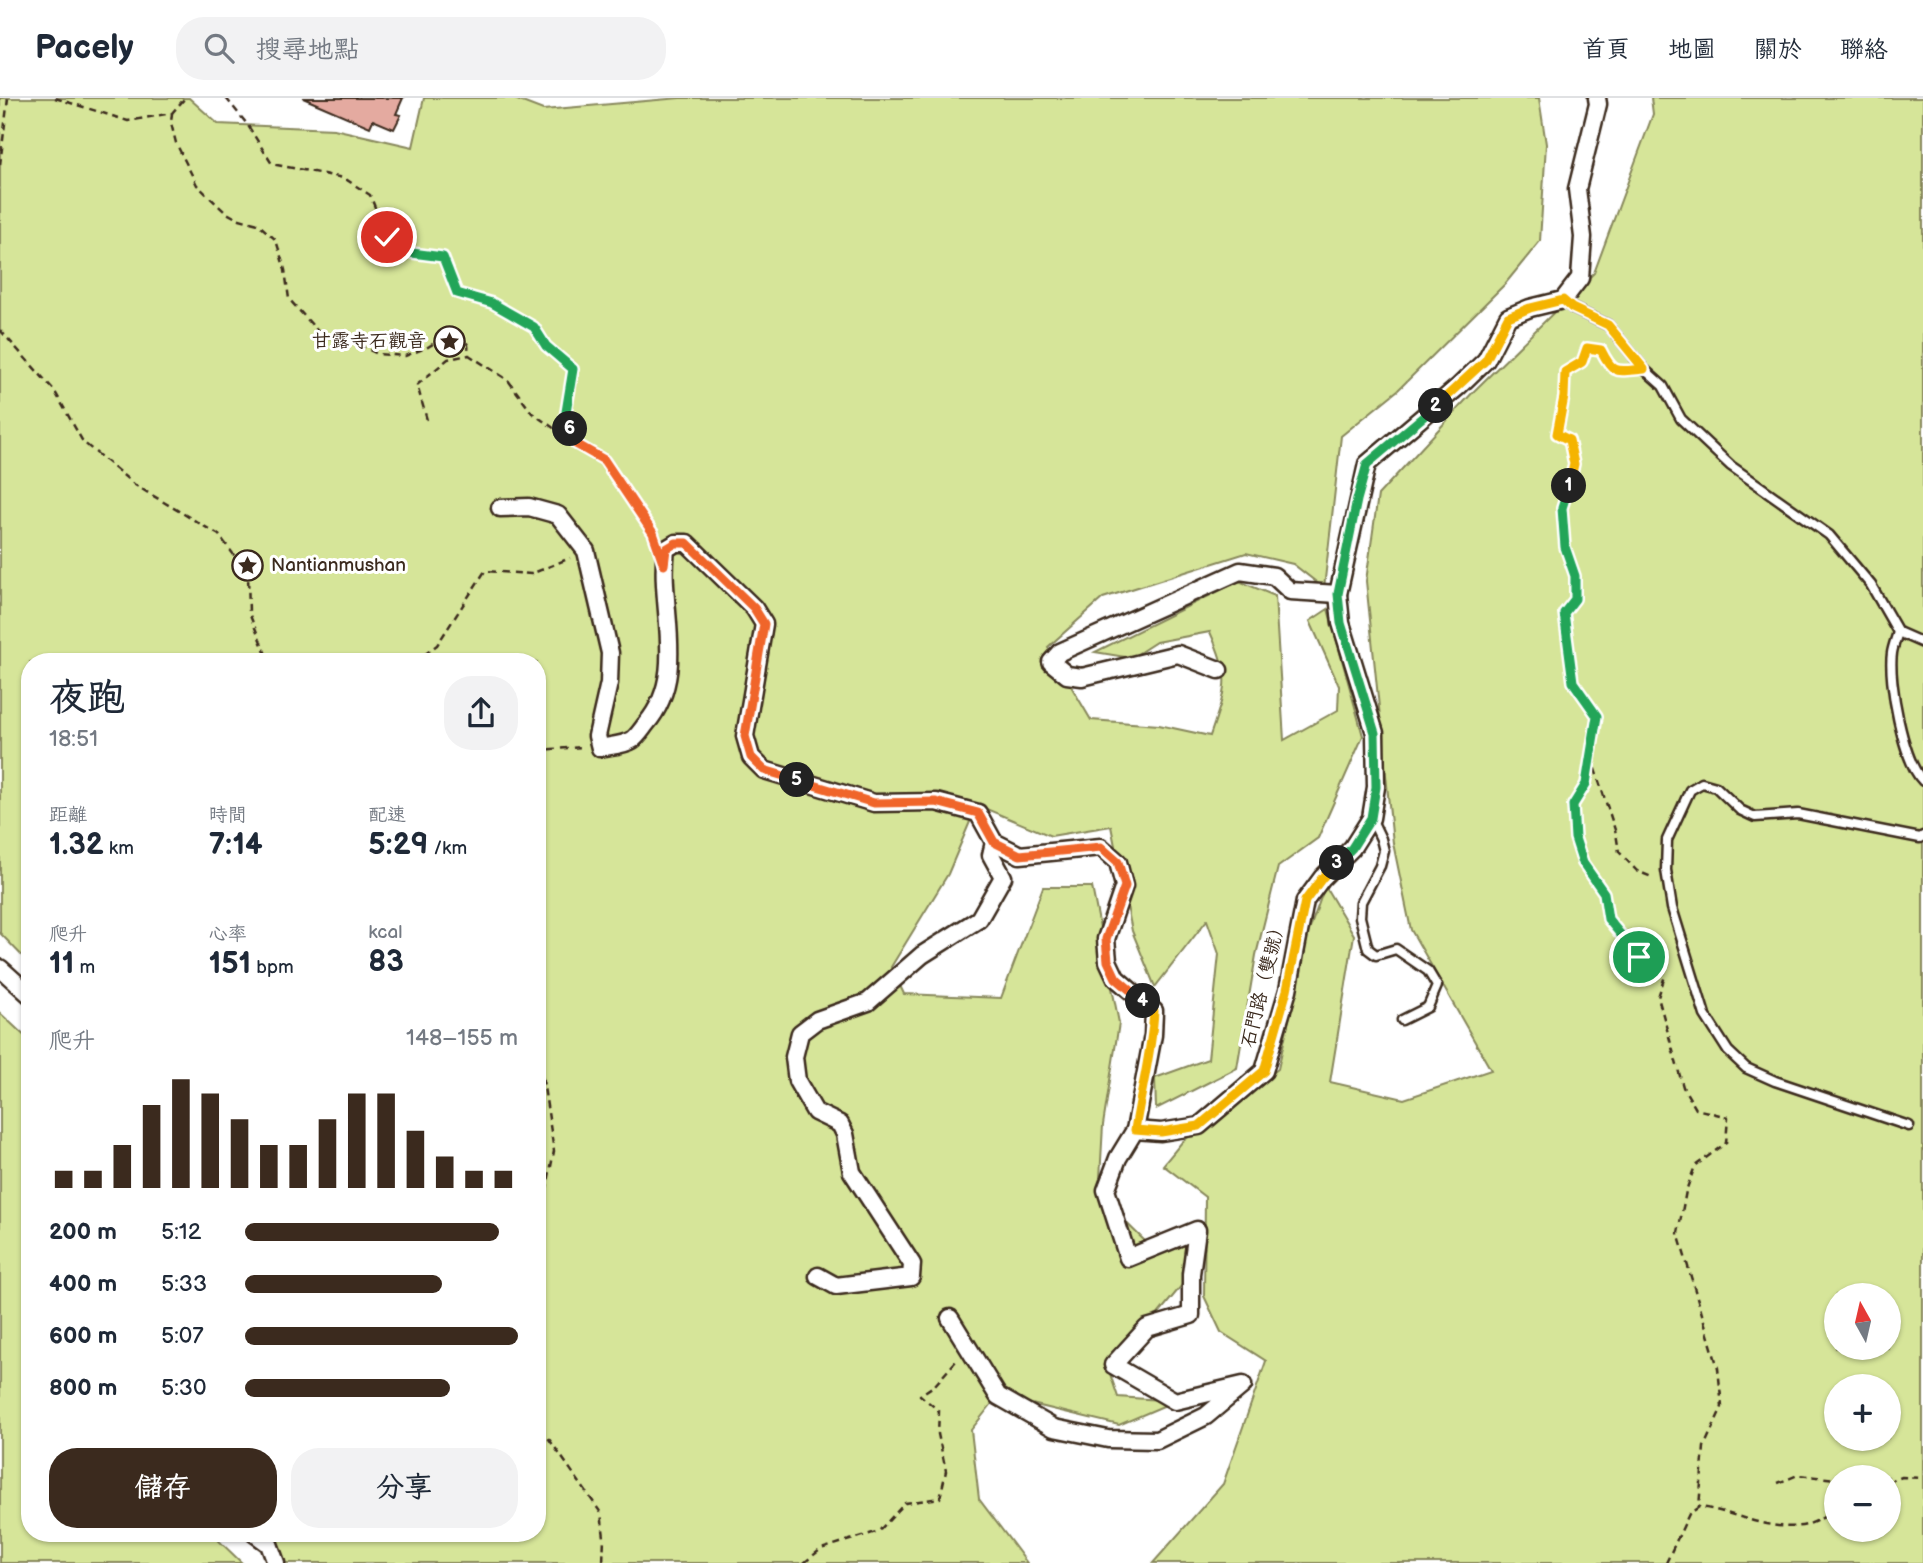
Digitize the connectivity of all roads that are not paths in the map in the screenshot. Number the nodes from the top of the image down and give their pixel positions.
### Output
1 (1597, 98) edge
2 (1563, 300) junction
3 (500, 508) dead end
4 (1338, 594) junction
5 (1898, 632) junction
6 (1923, 643) edge
7 (1220, 670) dead end
8 (1923, 781) edge
9 (1371, 818) junction
10 (1923, 836) edge
11 (994, 842) junction
12 (0, 968) edge
13 (21, 987) edge
14 (1402, 1020) dead end
15 (1909, 1126) dead end
16 (1135, 1130) junction
17 (818, 1276) dead end
18 (950, 1318) dead end
19 (266, 1542) edge
20 (276, 1563) edge

1 - 2 street
2 - 4 street, 石門路（雙號）
2 - 5 lane
3 - 11 street
4 - 7 street
4 - 9 street, 石門路（雙號）
5 - 6 lane
5 - 8 lane
9 - 14 lane
9 - 16 street, 石門路（雙號）
10 - 15 lane
11 - 16 street
11 - 17 street
12 - 13 street
16 - 18 street
19 - 20 street

